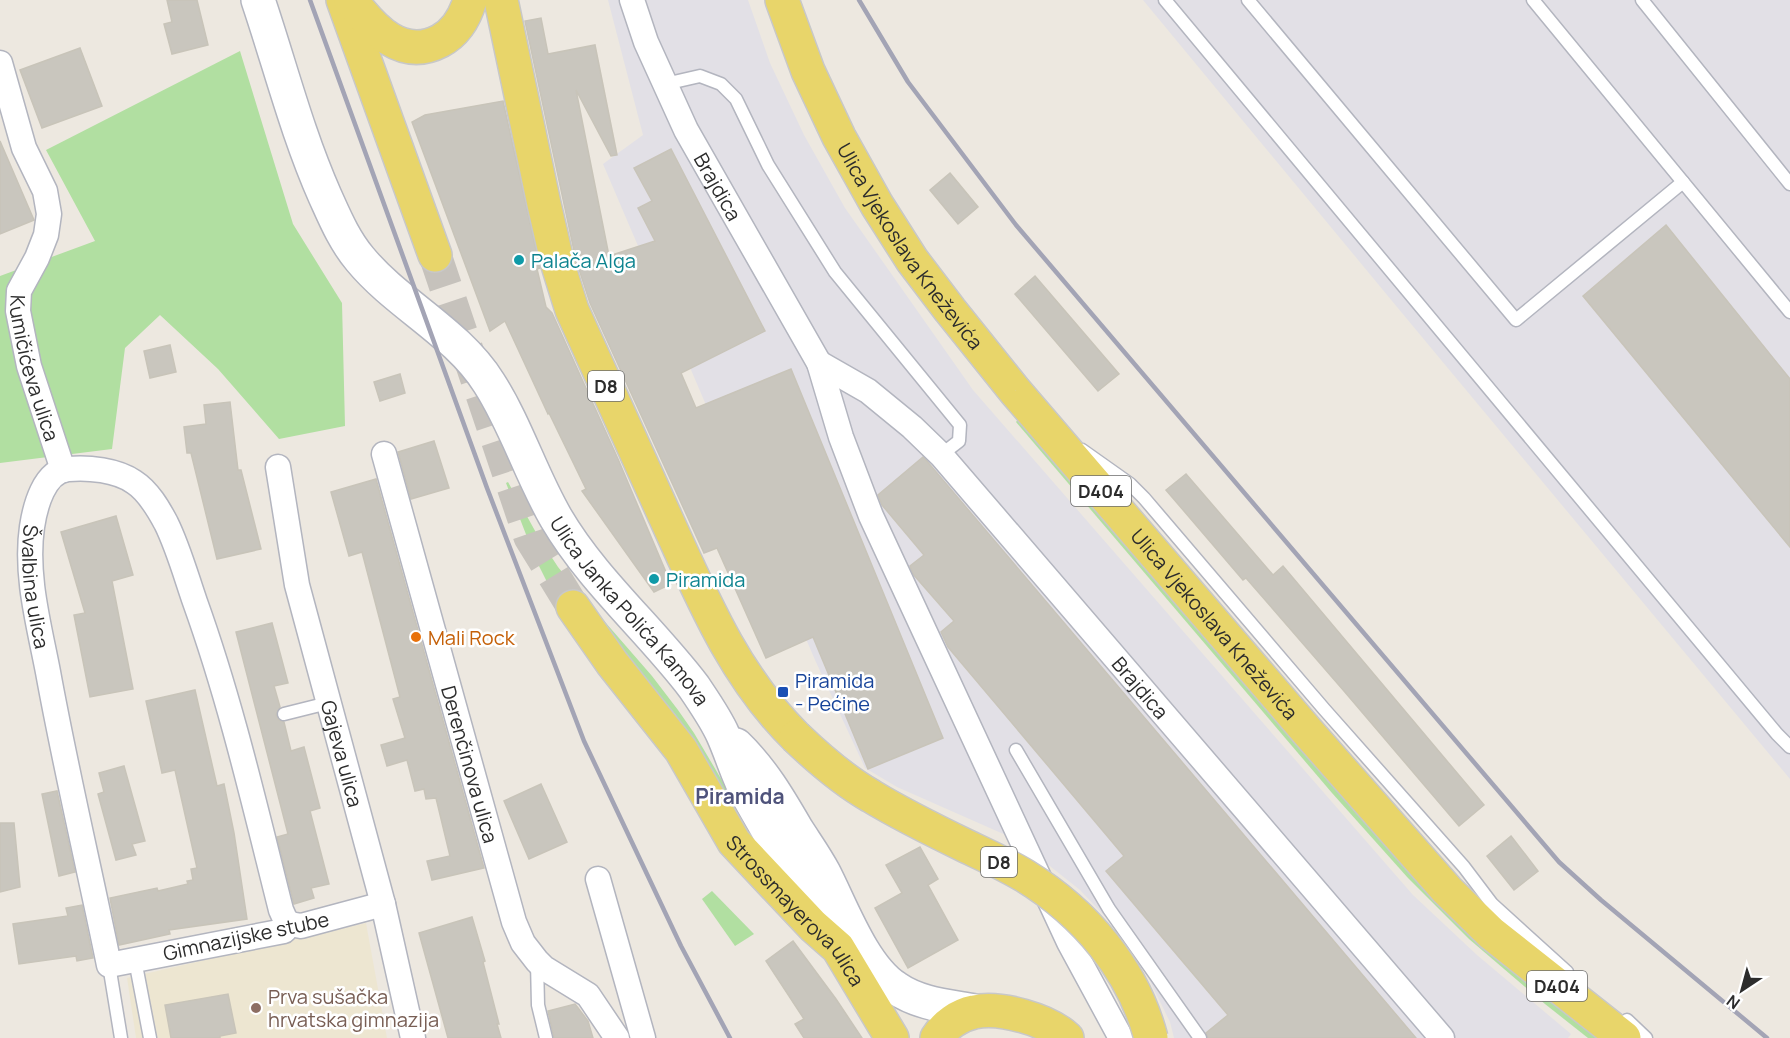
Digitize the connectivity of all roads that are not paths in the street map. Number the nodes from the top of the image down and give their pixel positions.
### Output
1 (258, 0) edge
2 (343, 0) edge
3 (351, 0) edge
4 (470, 0) edge
5 (501, 0) edge
6 (632, 0) edge
7 (782, 0) edge
8 (1165, 0) edge
9 (1248, 0) edge
10 (1533, 0) edge
11 (1642, 0) edge
12 (0, 63) edge
13 (665, 84) junction
14 (1683, 182) junction
15 (1790, 184) edge
16 (435, 255) tunnel mouth
17 (1790, 312) edge
18 (819, 363) junction
19 (1040, 420) junction
20 (384, 454) dead end
21 (941, 455) junction
22 (278, 467) dead end
23 (63, 470) junction
24 (573, 607) tunnel mouth
25 (328, 703) junction
26 (284, 714) dead end
27 (723, 733) junction
28 (1790, 747) edge
29 (1016, 750) dead end
30 (598, 879) dead end
31 (383, 904) junction
32 (290, 924) junction
33 (838, 948) junction
34 (135, 960) junction
35 (537, 960) junction
36 (109, 965) junction
37 (1575, 979) dead end
38 (975, 1011) junction
39 (1620, 1024) edge
40 (121, 1038) edge
41 (150, 1038) edge
42 (413, 1038) edge
43 (546, 1038) edge
44 (617, 1038) edge
45 (643, 1038) edge
46 (892, 1038) edge
47 (937, 1038) edge
48 (1067, 1038) edge
49 (1121, 1038) edge
50 (1151, 1038) edge
51 (1200, 1038) edge
52 (1442, 1038) edge
53 (1646, 1038) edge

1 - 27 main road, Ulica Janka Polića Kamova
2 - 16 main road
3 - 4 main road
5 - 50 main road, D8, bridge
6 - 13 street, Brajdica
7 - 19 main road, Ulica Vjekoslava Kneževića / D404
8 - 28 lane
9 - 14 lane
10 - 14 lane
11 - 15 lane
12 - 23 street, Kumičićeva ulica
13 - 18 street, Brajdica
13 - 21 lane
14 - 17 lane
18 - 21 street, Brajdica
18 - 49 street, Brajdica
19 - 37 lane
19 - 39 main road, Ulica Vjekoslava Kneževića / D404
20 - 35 street, Derenčinova ulica
21 - 52 street, Brajdica
22 - 25 street, Gajeva ulica
23 - 32 street
23 - 36 street, Švalbina ulica
24 - 33 main road, Strossmayerova ulica
25 - 26 lane
25 - 31 street, Gajeva ulica
27 - 33 main road, Ulica Janka Polića Kamova
27 - 38 main road
29 - 51 lane
30 - 45 street
31 - 32 street, Gimnazijske stube
31 - 42 street, Gajeva ulica
32 - 34 street, Gimnazijske stube
33 - 46 main road, Strossmayerova ulica
34 - 36 street, Gimnazijske stube
34 - 41 lane
35 - 43 lane
35 - 44 street, Derenčinova ulica
36 - 40 lane
38 - 47 main road
38 - 48 main road
39 - 53 lane

